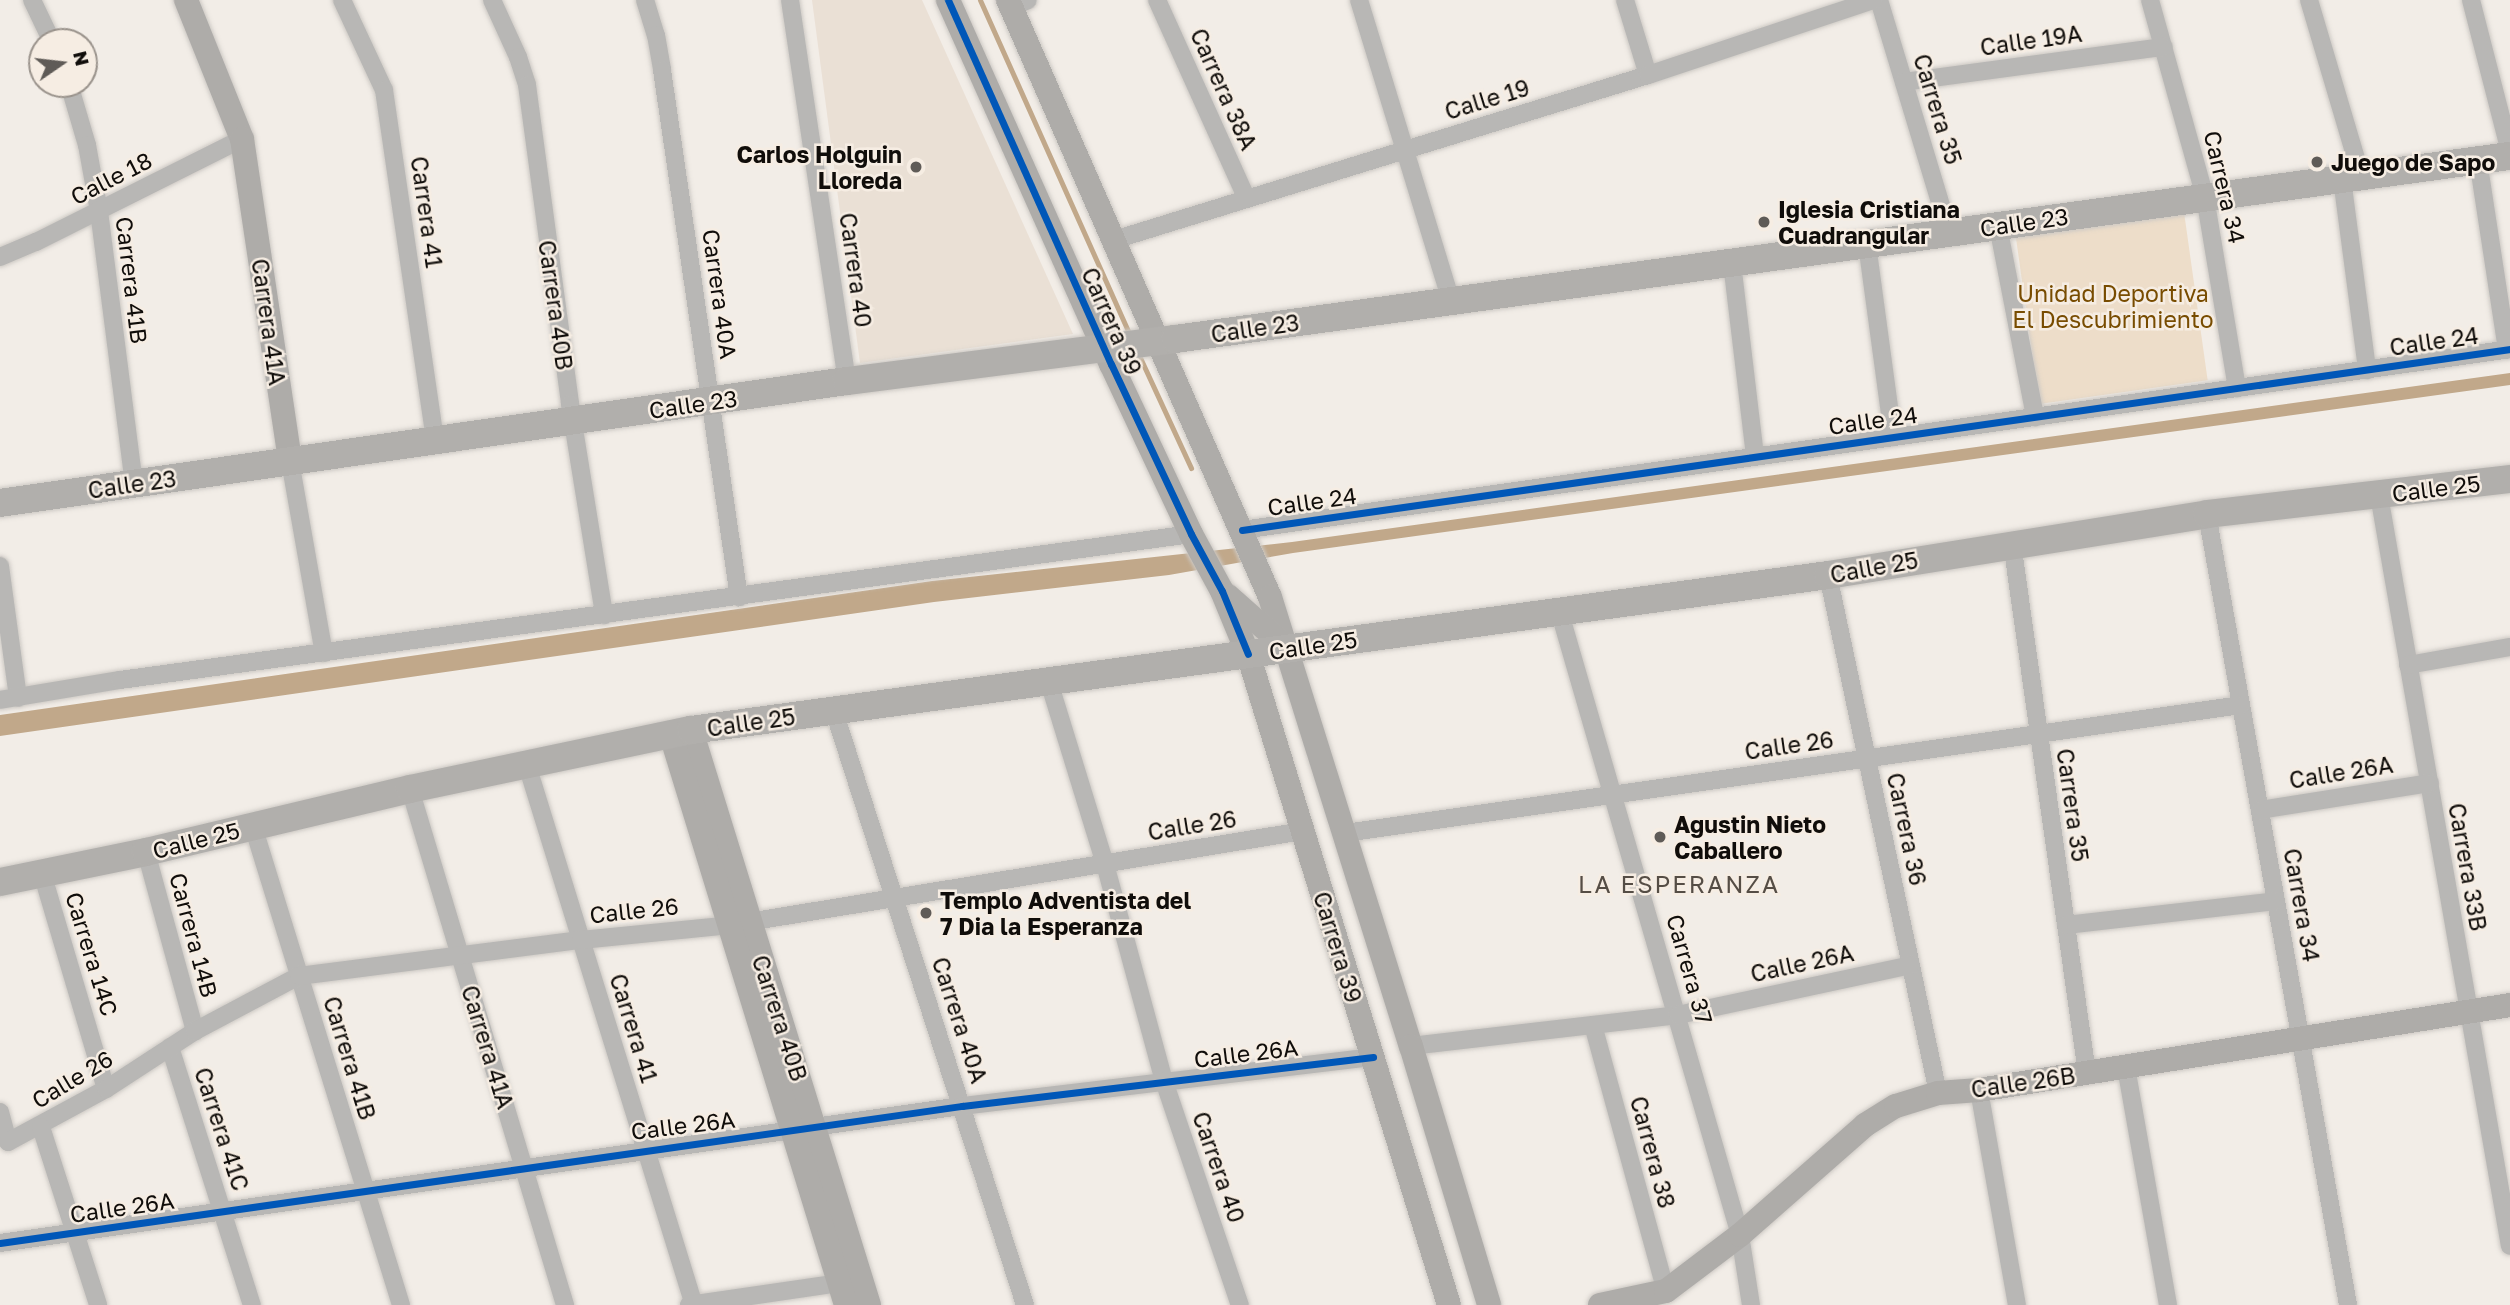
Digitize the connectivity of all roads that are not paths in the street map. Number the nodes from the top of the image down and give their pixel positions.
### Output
1 (32, 0) edge
2 (186, 0) edge
3 (342, 0) edge
4 (492, 0) edge
5 (645, 0) edge
6 (790, 0) edge
7 (948, 0) edge
8 (1157, 0) edge
9 (1359, 0) edge
10 (1625, 0) edge
11 (1874, 0) edge
12 (1879, 0) edge
13 (2150, 0) edge
14 (2309, 0) edge
15 (2471, 0) edge
16 (1016, 2) edge
17 (45, 28) edge
18 (2164, 47) junction
19 (1648, 75) junction
20 (1904, 82) junction
21 (73, 98) edge
22 (242, 139) junction
23 (1405, 150) junction
24 (2510, 154) edge
25 (2478, 160) junction
26 (2351, 178) junction
27 (2206, 197) junction
28 (1247, 198) junction
29 (99, 211) junction
30 (1998, 226) junction
31 (1950, 232) junction
32 (1114, 240) junction
33 (1867, 244) junction
34 (0, 257) edge
35 (1732, 263) junction
36 (1451, 301) junction
37 (1150, 342) junction
38 (1107, 347) junction
39 (2508, 349) edge
40 (2367, 370) junction
41 (847, 381) junction
42 (2237, 388) junction
43 (710, 402) junction
44 (2035, 417) junction
45 (573, 422) junction
46 (1893, 437) junction
47 (435, 440) junction
48 (1755, 457) junction
49 (290, 461) junction
50 (2510, 479) edge
51 (134, 484) junction
52 (2379, 495) junction
53 (0, 503) edge
54 (2207, 514) junction
55 (1244, 534) junction
56 (1195, 541) junction
57 (2011, 544) junction
58 (0, 566) edge
59 (1828, 575) junction
60 (1217, 580) junction
61 (739, 597) junction
62 (1559, 610) junction
63 (604, 615) junction
64 (2510, 647) edge
65 (1287, 649) junction
66 (324, 653) junction
67 (1248, 654) junction
68 (2408, 665) junction
69 (1049, 682) junction
70 (9, 699) edge
71 (2241, 705) junction
72 (834, 711) junction
73 (681, 732) junction
74 (2038, 734) junction
75 (1867, 758) junction
76 (527, 765) junction
77 (2430, 783) junction
78 (410, 789) junction
79 (1613, 794) junction
80 (2260, 810) junction
81 (253, 826) junction
82 (1303, 831) junction
83 (1345, 833) junction
84 (146, 852) junction
85 (1105, 864) junction
86 (42, 873) junction
87 (0, 882) edge
88 (895, 898) junction
89 (2276, 901) junction
90 (739, 924) junction
91 (2066, 925) junction
92 (581, 940) junction
93 (461, 956) junction
94 (1911, 965) junction
95 (299, 976) junction
96 (2510, 1005) edge
97 (2468, 1012) junction
98 (1678, 1015) junction
99 (1593, 1026) junction
100 (195, 1031) junction
101 (2301, 1040) junction
102 (1411, 1046) junction
103 (170, 1047) junction
104 (1373, 1057) junction
105 (2126, 1067) junction
106 (2087, 1073) junction
107 (1164, 1082) junction
108 (106, 1089) junction
109 (1979, 1090) junction
110 (1938, 1093) junction
111 (962, 1106) junction
112 (0, 1112) edge
113 (41, 1127) junction
114 (805, 1130) junction
115 (646, 1149) junction
116 (524, 1167) junction
117 (366, 1190) junction
118 (222, 1212) junction
119 (75, 1233) junction
120 (1740, 1235) junction
121 (0, 1243) edge
122 (2510, 1246) edge
123 (1666, 1291) junction
124 (843, 1294) edge
125 (98, 1305) edge
126 (252, 1305) edge
127 (401, 1305) edge
128 (565, 1305) edge
129 (693, 1305) edge
130 (869, 1305) edge
131 (1025, 1305) edge
132 (1240, 1305) edge
133 (1449, 1305) edge
134 (1489, 1305) edge
135 (1600, 1305) edge
136 (1751, 1305) edge
137 (2017, 1305) edge
138 (2168, 1305) edge
139 (2348, 1305) edge

1 - 17 street
2 - 22 main road, Carrera 41A
3 - 47 street, Carrera 41
4 - 45 street, Carrera 40B
5 - 43 street, Carrera 40A
6 - 41 street, Carrera 40
7 - 38 main road, Carrera 39
8 - 28 street, Carrera 38A
9 - 23 street
10 - 19 street
11 - 19 street, Calle 19
12 - 20 street, Carrera 35
13 - 18 street, Carrera 34
14 - 26 street
15 - 24 street
16 - 32 main road, Carrera 39
18 - 20 street, Calle 19A
18 - 27 street, Carrera 34
19 - 23 street, Calle 19
20 - 31 street, Carrera 35
21 - 29 street, Carrera 41B
22 - 29 street, Calle 18
22 - 49 main road, Carrera 41A
23 - 28 street, Calle 19
23 - 36 street
24 - 25 main road, Calle 23
25 - 26 main road, Calle 23
25 - 39 street
26 - 27 main road, Calle 23
26 - 40 street
27 - 30 main road, Calle 23
27 - 42 street, Carrera 34
28 - 32 street, Calle 19
29 - 34 street, Calle 18
29 - 51 street, Carrera 41B
30 - 31 main road, Calle 23
30 - 44 street
31 - 33 main road, Calle 23
32 - 37 main road, Carrera 39
33 - 35 main road, Calle 23
33 - 46 street
35 - 36 main road, Calle 23
35 - 48 street
36 - 37 main road, Calle 23
37 - 38 main road, Calle 23
37 - 55 main road, Carrera 39
38 - 41 main road, Calle 23
38 - 56 main road, Carrera 39
39 - 40 street, Calle 24
40 - 42 street, Calle 24
41 - 43 main road, Calle 23
42 - 44 street, Calle 24
43 - 45 main road, Calle 23
43 - 61 street, Carrera 40A
44 - 46 street, Calle 24
45 - 47 main road, Calle 23
45 - 63 street, Carrera 40B
46 - 48 street, Calle 24
47 - 49 main road, Calle 23
48 - 55 street, Calle 24
49 - 51 main road, Calle 23
49 - 66 street, Carrera 41A
50 - 52 main road, Calle 25
51 - 53 main road, Calle 23
52 - 54 main road, Calle 25
52 - 68 street, Carrera 33B
54 - 57 main road, Calle 25
54 - 71 street, Carrera 34
55 - 65 main road, Carrera 39
56 - 60 main road, Carrera 39
56 - 61 street
57 - 59 main road, Calle 25
57 - 74 street, Carrera 35
58 - 70 street
59 - 62 main road, Calle 25
59 - 75 street, Carrera 36
60 - 65 main road, Carrera 39
60 - 67 main road, Carrera 39
61 - 63 street
62 - 65 main road, Calle 25
62 - 79 street, Carrera 37
63 - 66 street
64 - 68 street
65 - 67 main road, Calle 25
65 - 83 main road, Carrera 39
66 - 70 street
67 - 69 main road, Calle 25
67 - 82 main road, Carrera 39
68 - 77 street, Carrera 33B
69 - 72 main road, Calle 25
69 - 85 street, Carrera 40
71 - 74 street, Calle 26
71 - 80 street, Carrera 34
72 - 73 main road, Calle 25
72 - 88 street, Carrera 40A
73 - 76 main road, Calle 25
73 - 90 main road, Carrera 40B
74 - 75 street, Calle 26
74 - 91 street, Carrera 35
75 - 79 street, Calle 26
75 - 94 street, Carrera 36
76 - 78 main road, Calle 25
76 - 92 street, Carrera 41
77 - 80 street, Calle 26A
77 - 97 street, Carrera 33B
78 - 81 main road, Calle 25
78 - 93 street, Carrera 41A
79 - 83 street, Calle 26
79 - 98 street, Carrera 37
80 - 89 street, Carrera 34
81 - 84 main road, Calle 25
81 - 95 street, Carrera 41B
82 - 85 street, Calle 26
82 - 104 main road, Carrera 39
83 - 102 main road, Carrera 39
84 - 86 main road, Calle 25
84 - 100 street, Carrera 14B
85 - 88 street, Calle 26
85 - 107 street, Carrera 40
86 - 87 main road, Calle 25
86 - 108 street, Carrera 14C
88 - 90 street, Calle 26
88 - 111 street, Carrera 40A
89 - 91 street
89 - 101 street, Carrera 34
90 - 92 street, Calle 26
90 - 114 main road, Carrera 40B
91 - 106 street, Carrera 35
92 - 93 street, Calle 26
92 - 115 street, Carrera 41
93 - 95 street, Calle 26
93 - 116 street, Carrera 41A
94 - 98 street, Calle 26A
94 - 110 street, Carrera 36
95 - 100 street, Calle 26
95 - 117 street, Carrera 41B
96 - 97 main road, Calle 26B
97 - 101 main road, Calle 26B
97 - 122 street, Carrera 33B
98 - 99 street, Calle 26A
98 - 120 street, Carrera 37
99 - 102 street, Calle 26A
99 - 123 street, Carrera 38
100 - 103 street, Calle 26
101 - 105 main road, Calle 26B
101 - 139 street, Carrera 34
102 - 134 main road, Carrera 39
103 - 108 street, Calle 26
103 - 118 street, Carrera 41C
104 - 107 street, Calle 26A
104 - 133 main road, Carrera 39
105 - 106 main road, Calle 26B
105 - 138 street
106 - 109 main road, Calle 26B
107 - 111 street, Calle 26A
107 - 132 street, Carrera 40
108 - 113 street, Calle 26
109 - 110 main road, Calle 26B
109 - 137 street
110 - 120 main road, Calle 26B
111 - 114 street, Calle 26A
111 - 131 street, Carrera 40A
112 - 113 street, Calle 26
113 - 119 street
114 - 115 street, Calle 26A
114 - 124 main road, Carrera 40B
114 - 130 main road, Carrera 40B
115 - 116 street, Calle 26A
115 - 129 street, Carrera 41
116 - 117 street, Calle 26A
116 - 128 street, Carrera 41A
117 - 118 street, Calle 26A
117 - 127 street, Carrera 41B
118 - 119 street, Calle 26A
118 - 126 street, Carrera 41C
119 - 121 street, Calle 26A
119 - 125 street
120 - 123 main road, Calle 26B
120 - 136 street, Carrera 37
123 - 135 main road, Calle 26B
124 - 129 street

